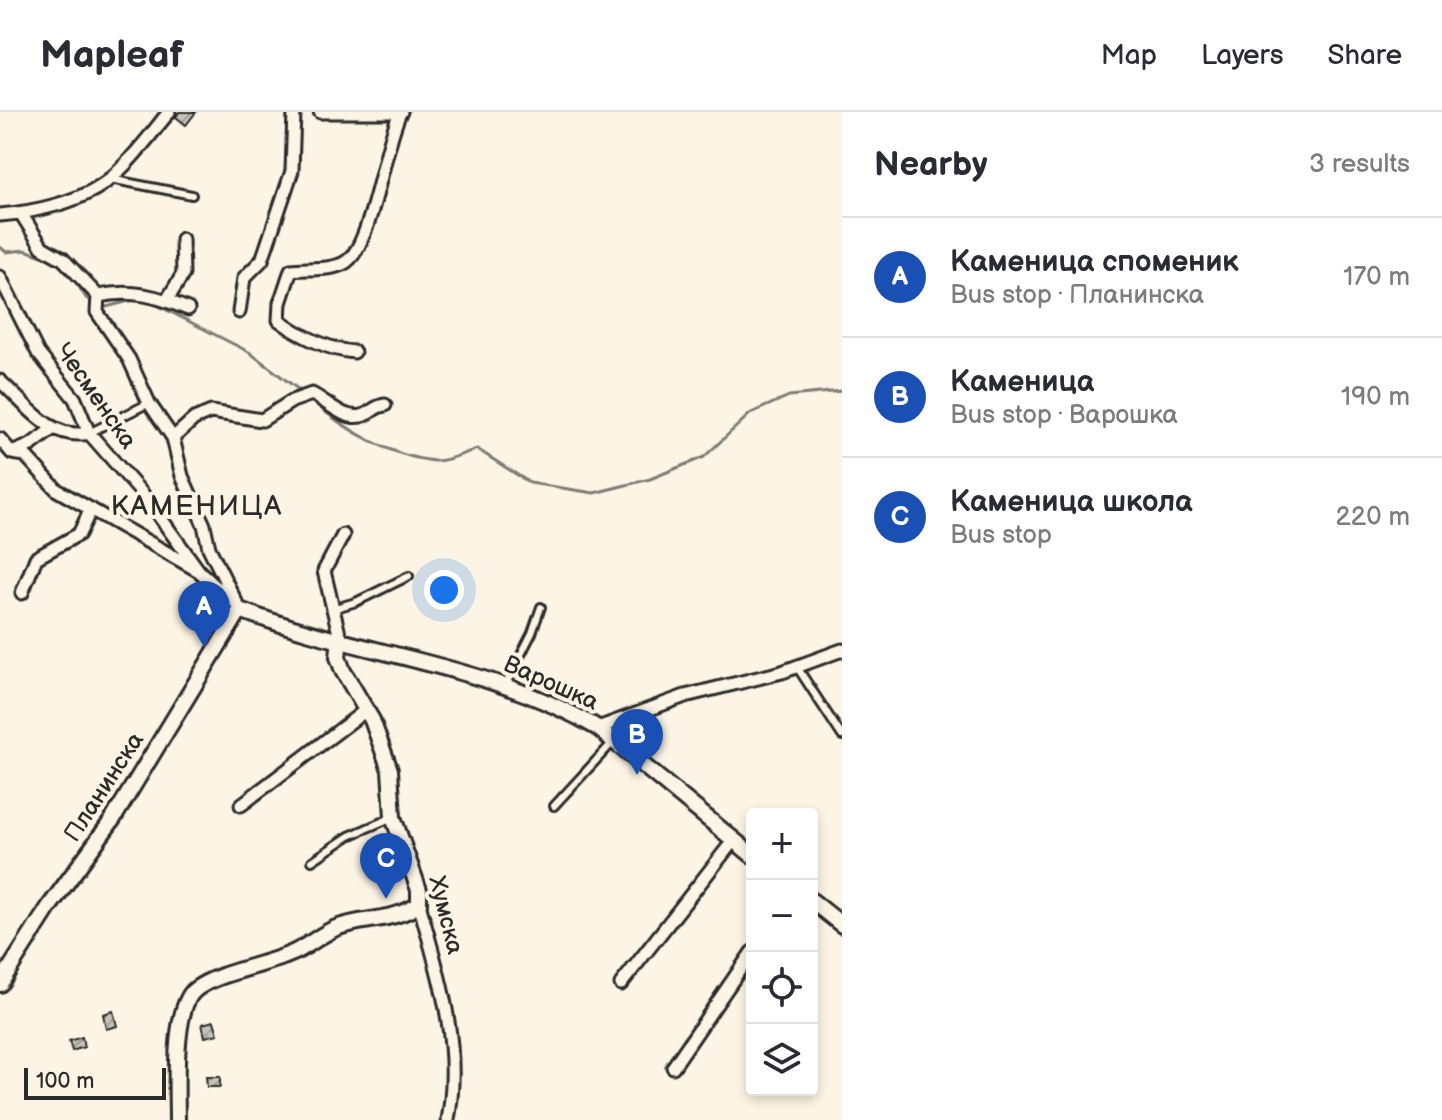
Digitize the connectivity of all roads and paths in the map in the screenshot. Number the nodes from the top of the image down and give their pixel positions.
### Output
1 (169, 112) edge
2 (294, 112) edge
3 (320, 112) edge
4 (400, 112) edge
5 (110, 179) junction
6 (192, 195) dead end
7 (0, 215) edge
8 (22, 215) junction
9 (182, 239) dead end
10 (0, 277) edge
11 (98, 296) junction
12 (167, 300) junction
13 (188, 309) dead end
14 (239, 312) dead end
15 (354, 352) dead end
16 (0, 381) edge
17 (149, 403) junction
18 (385, 405) dead end
19 (51, 430) junction
20 (89, 433) junction
21 (173, 438) junction
22 (0, 439) edge
23 (12, 453) junction
24 (91, 509) junction
25 (343, 535) dead end
26 (199, 571) junction
27 (409, 576) dead end
28 (22, 593) dead end
29 (541, 607) dead end
30 (332, 609) junction
31 (240, 610) junction
32 (340, 638) junction
33 (842, 650) edge
34 (797, 667) junction
35 (506, 684) junction
36 (366, 710) junction
37 (598, 728) junction
38 (842, 736) edge
39 (614, 741) junction
40 (241, 805) dead end
41 (554, 806) dead end
42 (393, 817) junction
43 (733, 841) junction
44 (746, 851) edge
45 (312, 861) dead end
46 (419, 904) junction
47 (818, 906) edge
48 (842, 925) edge
49 (746, 961) edge
50 (0, 984) edge
51 (621, 984) dead end
52 (673, 1067) dead end
53 (177, 1120) edge
54 (448, 1120) edge

1 - 5 street
2 - 14 street
3 - 4 street
4 - 15 street
5 - 6 lane
5 - 8 street
7 - 8 street
8 - 11 street
9 - 12 street
10 - 20 street, Чесменска
11 - 12 street
11 - 17 street
12 - 13 street
16 - 19 street
17 - 20 lane
17 - 21 street
18 - 21 street
19 - 20 street
19 - 23 street
20 - 26 street, Чесменска
21 - 31 street
22 - 23 street
23 - 24 street
24 - 26 street
24 - 28 street
25 - 30 street
26 - 31 street
27 - 30 lane
29 - 35 lane
30 - 32 street
31 - 32 street, Варошка
31 - 50 street, Планинска
32 - 35 street, Варошка
32 - 36 street, Хумска
33 - 34 street
34 - 37 street
34 - 38 lane
35 - 37 street, Варошка
36 - 40 street
36 - 42 street, Хумска
37 - 39 street, Варошка
39 - 41 lane
39 - 43 street, Варошка
42 - 45 lane
42 - 46 street, Хумска
43 - 44 street, Варошка
43 - 51 street
46 - 53 street
46 - 54 street, Хумска
47 - 48 street
49 - 52 street

